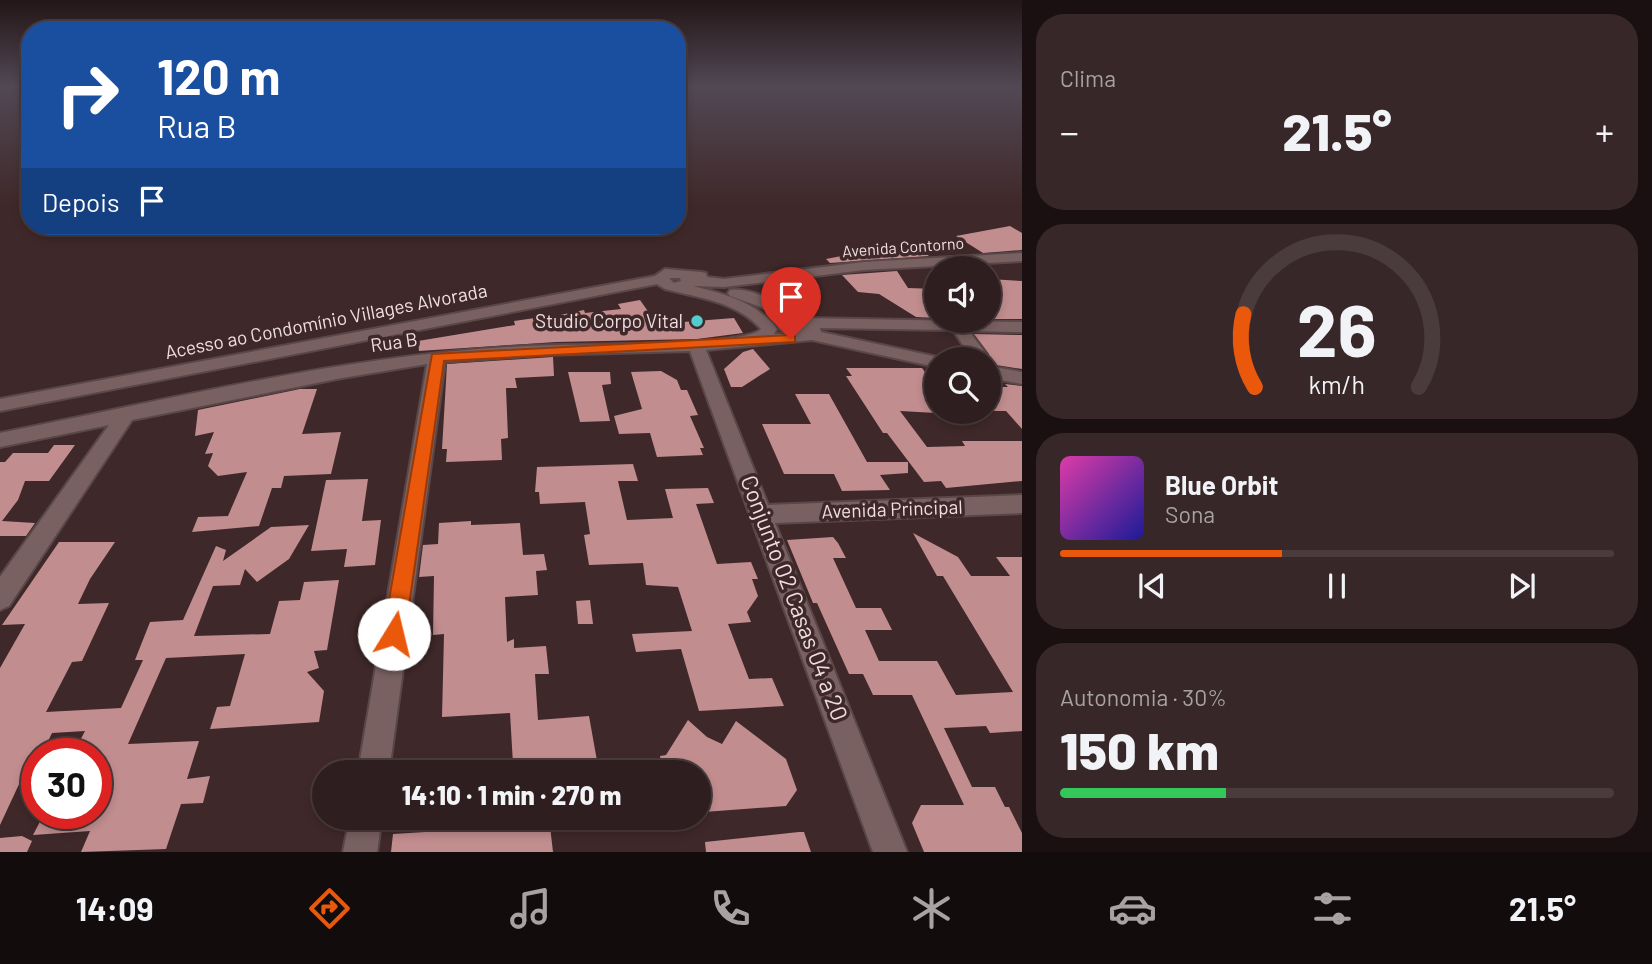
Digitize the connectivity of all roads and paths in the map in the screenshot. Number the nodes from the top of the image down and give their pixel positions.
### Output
1 (1022, 257) edge
2 (744, 279) joint
3 (686, 281) junction
4 (765, 325) junction
5 (924, 325) edge
6 (1001, 326) edge
7 (1022, 327) edge
8 (798, 328) junction
9 (755, 341) junction
10 (696, 346) junction
11 (437, 357) junction
12 (924, 359) edge
13 (1001, 372) edge
14 (1022, 378) edge
15 (0, 405) edge
16 (125, 416) junction
17 (0, 440) edge
18 (1022, 504) edge
19 (763, 514) junction
20 (0, 598) edge
21 (375, 760) edge
22 (364, 830) edge
23 (360, 852) edge
24 (890, 852) edge

1 - 2 street, Avenida Contorno
2 - 3 street, Avenida Contorno
3 - 4 street
3 - 8 street
3 - 15 street, Acesso ao Condomínio Villages Alvorada
4 - 8 street
4 - 9 street
5 - 8 street
6 - 7 street
8 - 9 street, Rua B
8 - 12 street, Rua B
9 - 10 street, Rua B
10 - 11 street, Rua B
10 - 19 street, Conjunto 02 Casas 04 a 20
11 - 16 street, Rua B
11 - 21 street
13 - 14 street
16 - 17 street, Rua B
16 - 20 street
18 - 19 street, Avenida Principal
19 - 24 street, Conjunto 02 Casas 04 a 20
22 - 23 street

